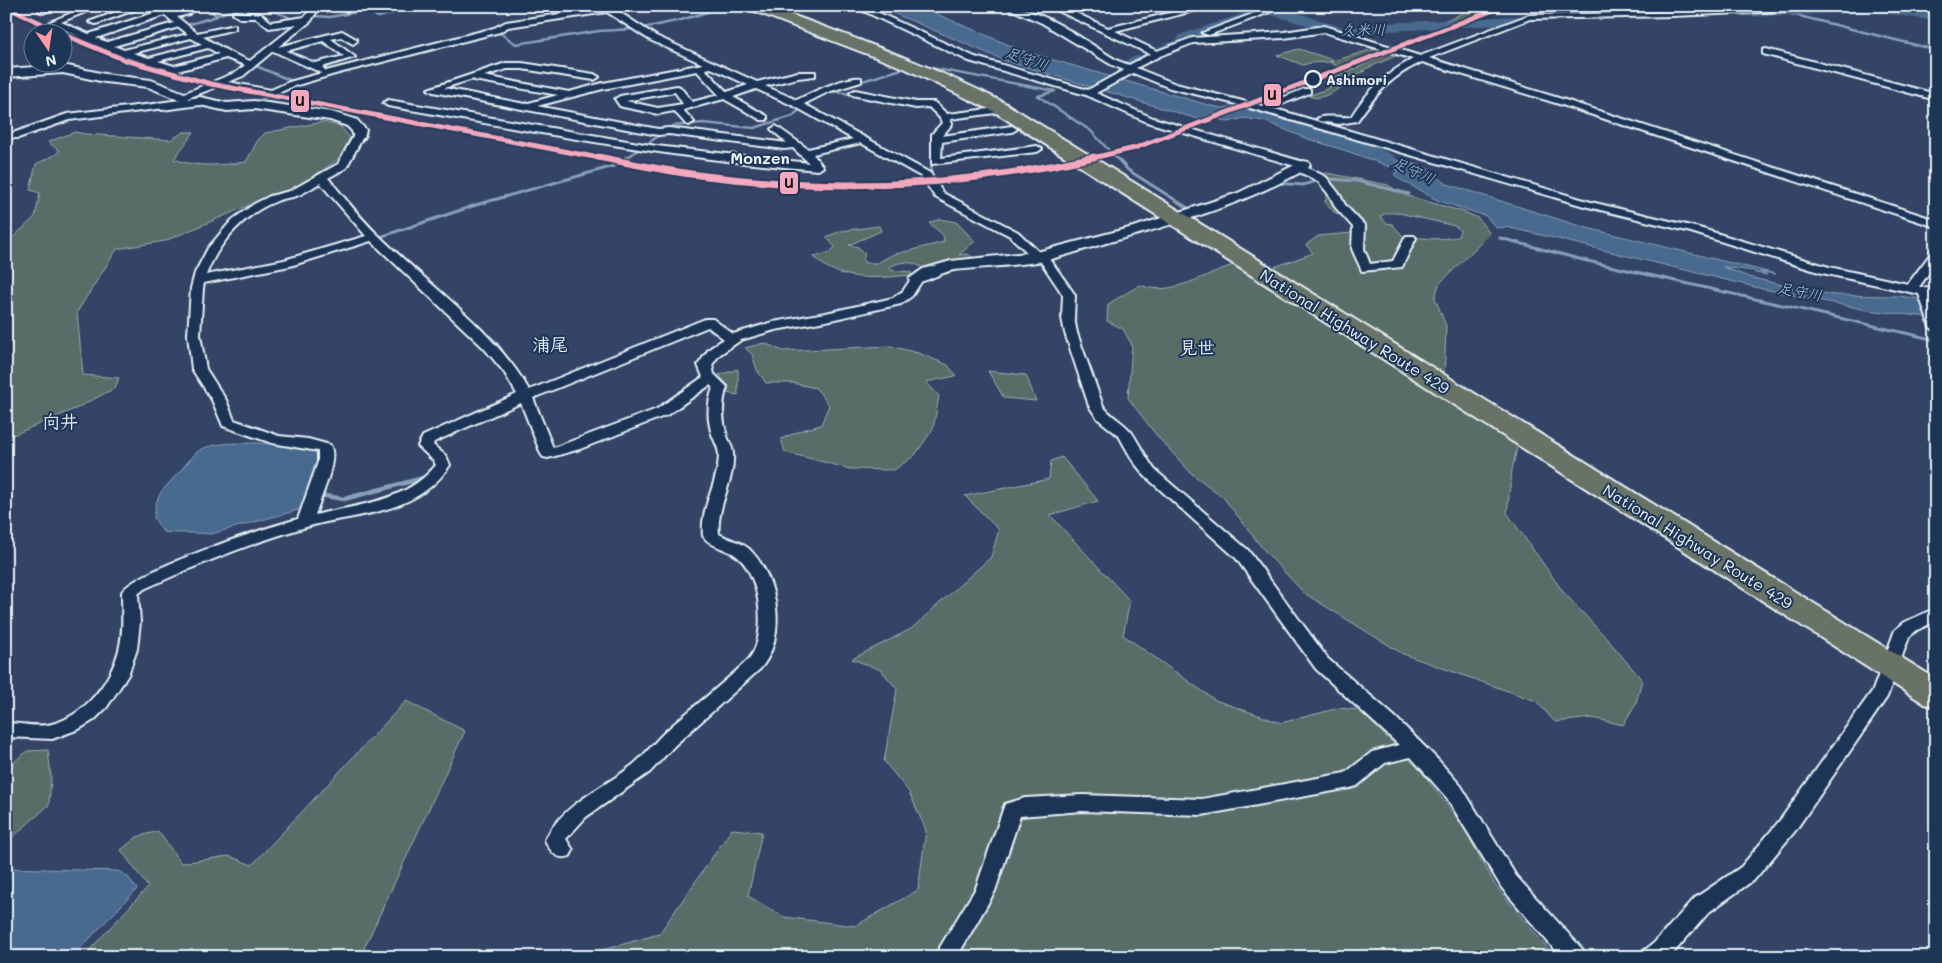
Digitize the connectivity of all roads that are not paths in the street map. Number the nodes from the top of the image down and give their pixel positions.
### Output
1 (57, 6) edge
2 (96, 6) edge
3 (120, 6) edge
4 (182, 6) edge
5 (308, 6) edge
6 (754, 6) edge
7 (857, 6) edge
8 (1007, 6) edge
9 (1042, 6) edge
10 (1209, 6) edge
11 (1577, 6) edge
12 (1852, 6) edge
13 (1886, 6) edge
14 (1928, 6) edge
15 (316, 7) edge
16 (1060, 7) edge
17 (1912, 7) edge
18 (159, 8) dead end
19 (606, 8) edge
20 (1160, 9) dead end
21 (130, 10) junction
22 (43, 11) dead end
23 (1266, 12) dead end
24 (1936, 13) edge
25 (141, 14) junction
26 (238, 14) dead end
27 (1173, 14) junction
28 (1608, 14) junction
29 (170, 16) junction
30 (309, 18) junction
31 (93, 22) dead end
32 (265, 22) junction
33 (109, 24) dead end
34 (179, 24) junction
35 (228, 25) dead end
36 (249, 25) dead end
37 (1107, 31) junction
38 (194, 33) junction
39 (85, 38) junction
40 (324, 38) junction
41 (353, 41) dead end
42 (1190, 42) junction
43 (208, 45) junction
44 (104, 46) junction
45 (276, 49) junction
46 (1766, 52) dead end
47 (123, 53) junction
48 (225, 54) junction
49 (1157, 54) junction
50 (1419, 58) junction
51 (147, 62) junction
52 (252, 65) junction
53 (714, 65) junction
54 (315, 66) junction
55 (698, 67) junction
56 (1129, 70) junction
57 (6, 73) edge
58 (327, 73) junction
59 (842, 73) dead end
60 (473, 76) junction
61 (219, 83) junction
62 (757, 85) junction
63 (602, 86) junction
64 (825, 90) junction
65 (1306, 91) dead end
66 (1090, 92) junction
67 (569, 94) junction
68 (856, 94) dead end
69 (725, 96) junction
70 (183, 97) junction
71 (1936, 97) edge
72 (388, 103) dead end
73 (797, 104) junction
74 (689, 105) junction
75 (162, 106) junction
76 (524, 106) junction
77 (676, 108) junction
78 (1262, 108) junction
79 (1280, 114) junction
80 (945, 117) junction
81 (764, 118) dead end
82 (1007, 119) junction
83 (496, 122) junction
84 (689, 122) dead end
85 (776, 129) dead end
86 (663, 132) junction
87 (6, 135) edge
88 (359, 135) joint
89 (862, 140) junction
90 (937, 140) junction
91 (796, 144) junction
92 (640, 147) junction
93 (1037, 149) dead end
94 (806, 154) junction
95 (1301, 166) junction
96 (322, 178) junction
97 (1176, 218) junction
98 (1936, 224) edge
99 (373, 236) junction
100 (1410, 238) dead end
101 (1936, 254) edge
102 (1038, 257) junction
103 (917, 279) joint
104 (200, 280) junction
105 (1911, 289) junction
106 (1929, 294) edge
107 (1933, 332) edge
108 (732, 339) junction
109 (711, 378) junction
110 (525, 396) junction
111 (305, 522) junction
112 (1936, 614) edge
113 (1891, 667) junction
114 (1936, 695) edge
115 (6, 730) edge
116 (1414, 749) junction
117 (563, 850) dead end
118 (945, 957) edge
119 (1575, 957) edge
120 (1653, 957) edge

1 - 22 street
2 - 39 street
3 - 21 street
4 - 29 street
5 - 15 street
6 - 82 highway, National Highway Route 429
7 - 66 street
8 - 56 street
9 - 16 street
10 - 27 street
11 - 28 street
12 - 28 street
13 - 17 street
14 - 17 street
15 - 30 street
16 - 37 street
17 - 24 street
18 - 25 street
19 - 53 street
19 - 58 street
20 - 27 street
21 - 25 street
21 - 31 street
23 - 42 street
25 - 33 street
26 - 32 street
27 - 37 street
28 - 50 street
29 - 34 street
29 - 39 street
30 - 32 street
30 - 45 street
32 - 36 street
34 - 38 street
34 - 44 street
35 - 38 street
37 - 49 street
38 - 43 street
38 - 47 street
39 - 44 street
40 - 41 street
40 - 45 street
40 - 54 street
42 - 49 street
42 - 50 street
43 - 48 street
43 - 51 street
44 - 47 street
45 - 52 street
45 - 54 street
46 - 71 street
47 - 51 street
48 - 51 street
48 - 52 street
49 - 56 street
50 - 79 street
50 - 98 street
52 - 61 street
53 - 55 street
53 - 62 street
54 - 58 street
55 - 63 street
55 - 69 street
56 - 66 street
56 - 78 street
57 - 70 main road
58 - 61 street
59 - 64 street
60 - 63 street
60 - 67 street
60 - 76 street
61 - 70 street
62 - 64 street
62 - 69 street
62 - 73 street
63 - 67 street
64 - 73 street
65 - 78 street
66 - 95 street
67 - 76 street
68 - 80 street
69 - 74 street
69 - 81 street
70 - 75 main road
72 - 83 street
73 - 89 street
74 - 77 street
74 - 77 street
75 - 87 street
75 - 88 main road
76 - 83 street
76 - 86 street
77 - 84 street
78 - 79 street
79 - 105 street
80 - 82 street
80 - 90 street
82 - 90 street
82 - 97 highway, National Highway Route 429
83 - 92 street
85 - 91 street
86 - 91 street
86 - 92 street
88 - 96 street
89 - 94 street
89 - 102 street
90 - 93 street
91 - 94 street
92 - 94 street
95 - 97 main road
95 - 100 street
96 - 99 street
96 - 104 street
97 - 102 main road
97 - 113 highway, National Highway Route 429
99 - 104 street
99 - 110 street
101 - 105 street
102 - 103 main road
102 - 116 street
103 - 108 street
104 - 111 street
105 - 106 street
106 - 107 street
108 - 109 street
108 - 110 street
109 - 110 street
109 - 117 street
110 - 111 street
111 - 115 street
112 - 113 street
113 - 114 highway, National Highway Route 429
113 - 120 street
116 - 118 street
116 - 119 street

